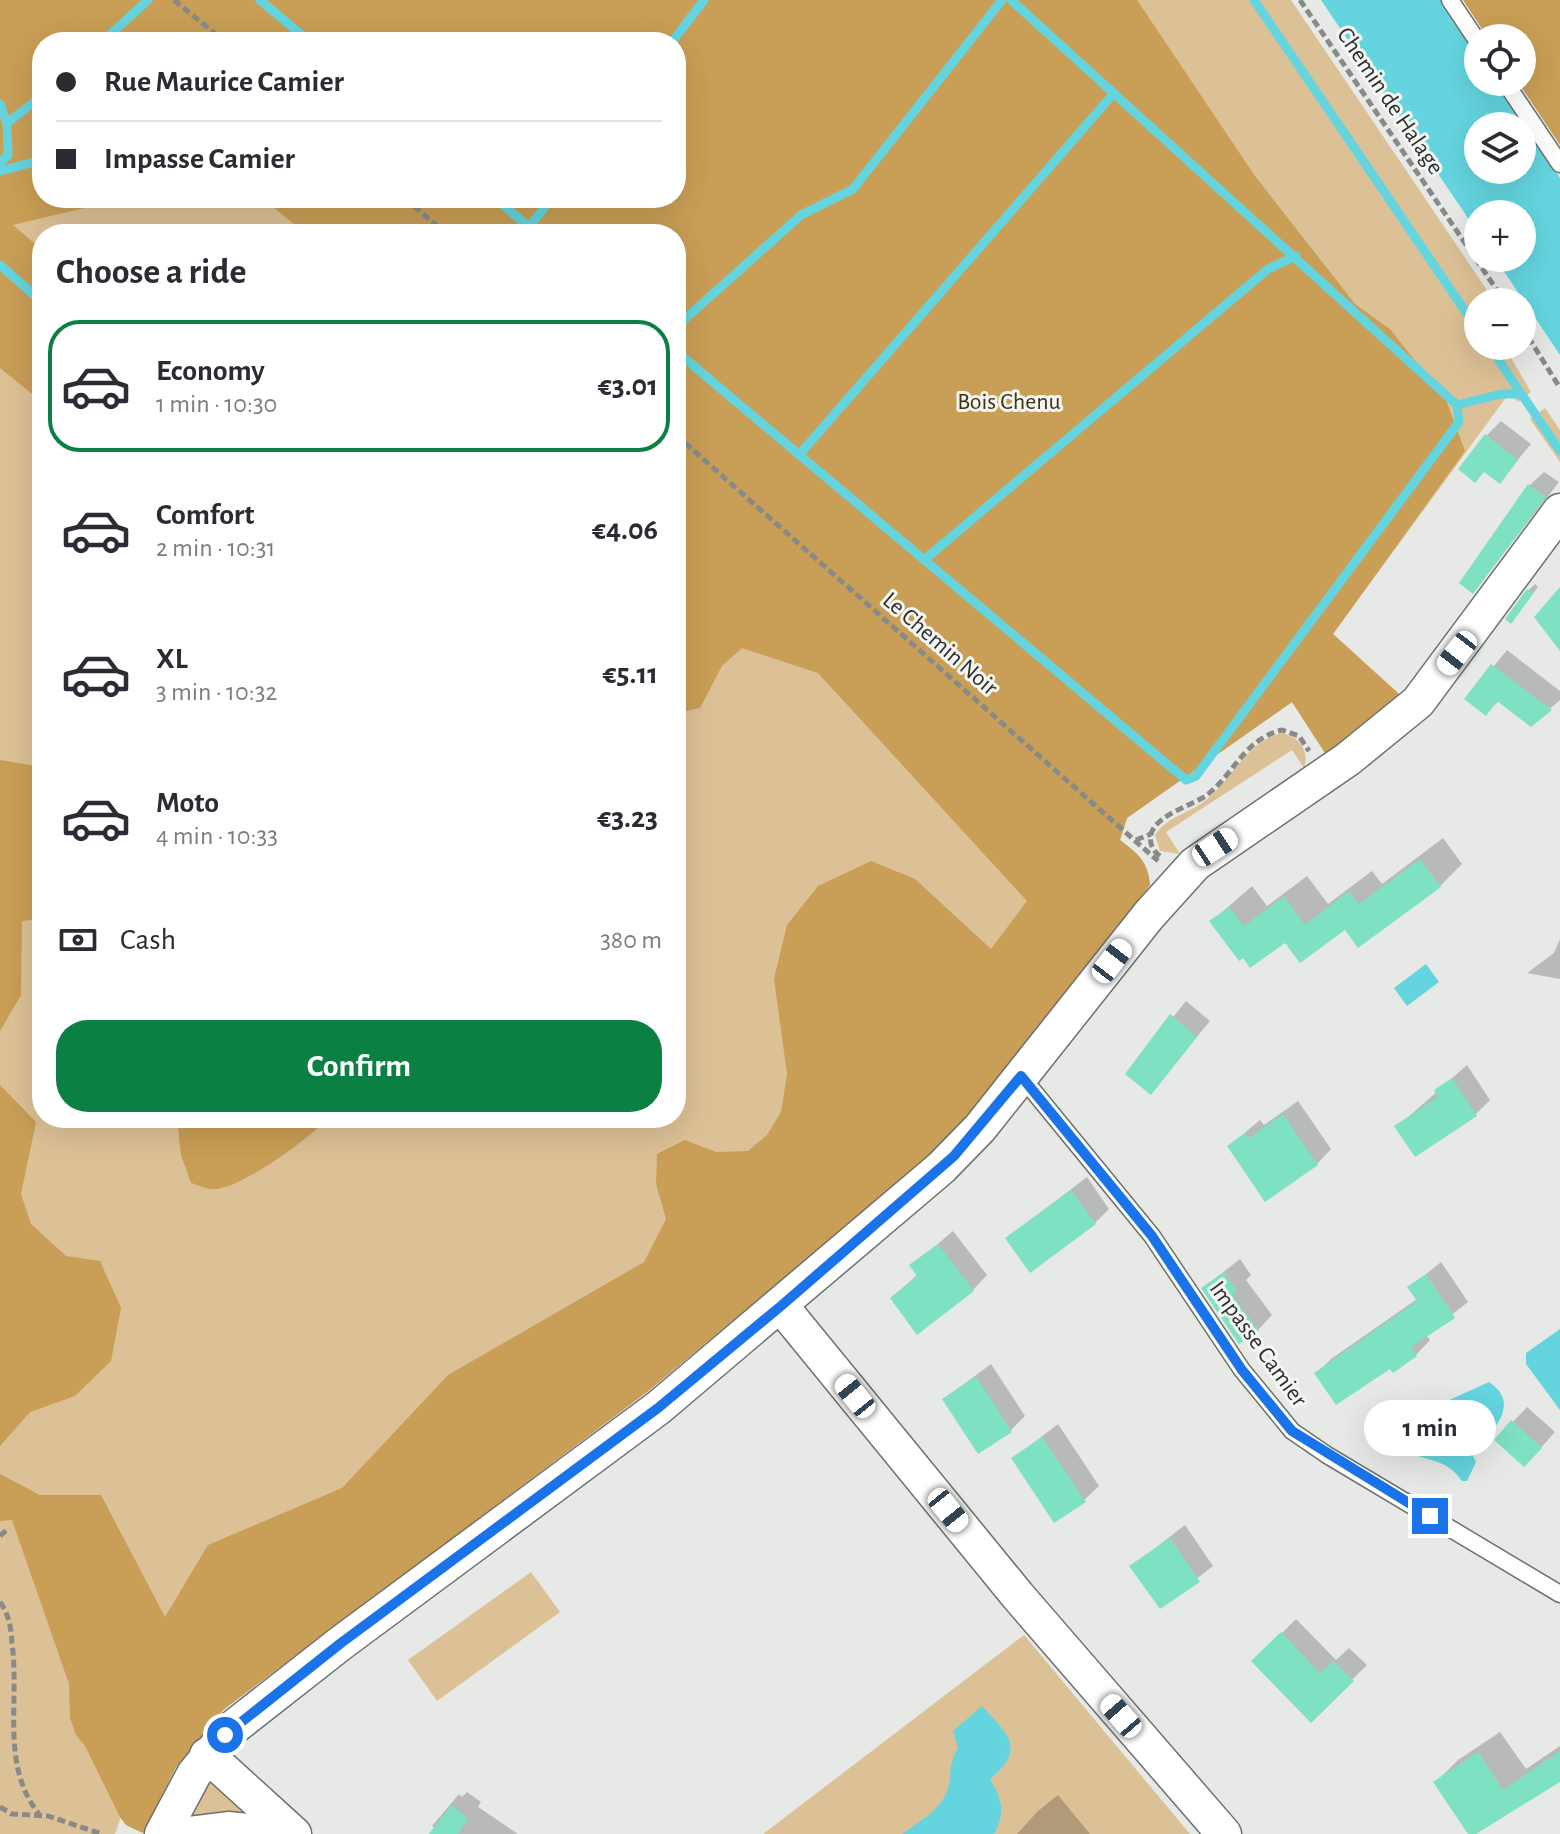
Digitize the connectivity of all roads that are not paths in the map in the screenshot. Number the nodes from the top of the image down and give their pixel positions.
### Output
1 (1450, 0) edge
2 (1466, 24) edge
3 (1514, 96) edge
4 (1560, 164) edge
5 (1560, 511) edge
6 (1021, 1076) junction
7 (781, 1306) junction
8 (1560, 1594) edge
9 (207, 1755) junction
10 (162, 1834) edge
11 (188, 1834) edge
12 (277, 1834) edge
13 (294, 1834) edge
14 (1224, 1834) edge

1 - 2 lane
3 - 4 lane
5 - 6 street
6 - 7 street
6 - 8 lane, Impasse Camier
7 - 9 street
7 - 14 street
9 - 10 street
9 - 13 street
11 - 12 street

